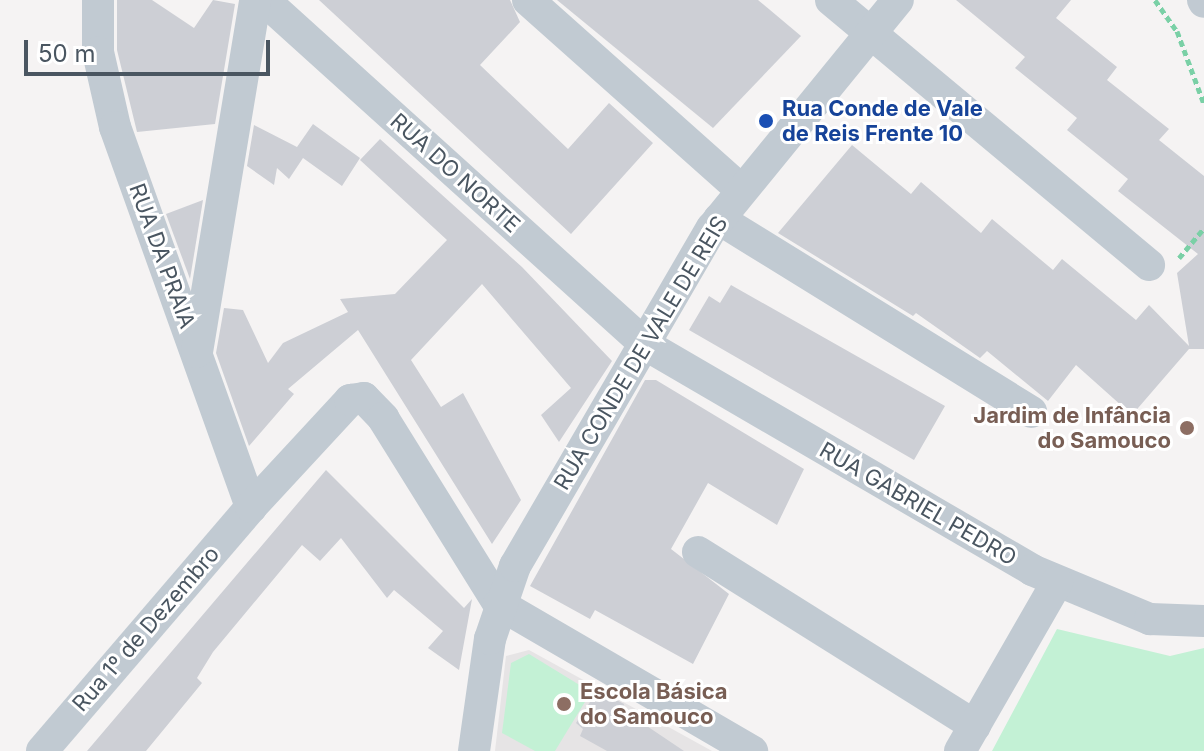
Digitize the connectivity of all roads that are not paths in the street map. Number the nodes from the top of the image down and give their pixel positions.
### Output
1 (98, 0) edge
2 (255, 0) edge
3 (264, 0) edge
4 (528, 0) edge
5 (831, 0) edge
6 (898, 0) edge
7 (870, 33) junction
8 (740, 189) junction
9 (719, 219) junction
10 (1149, 265) dead end
11 (646, 345) junction
12 (197, 354) junction
13 (1031, 412) dead end
14 (251, 507) junction
15 (698, 552) dead end
16 (1057, 582) junction
17 (499, 604) junction
18 (1204, 621) edge
19 (967, 739) edge
20 (59, 744) edge
21 (474, 751) edge
22 (752, 751) edge

1 - 12 street, RUA DA PRAIA
2 - 12 street
3 - 11 street, RUA DO NORTE
4 - 8 street
5 - 7 street
6 - 7 street, RUA CONDE DE VALE DE REIS
7 - 8 street, RUA CONDE DE VALE DE REIS
7 - 10 street
8 - 9 street, RUA CONDE DE VALE DE REIS
9 - 11 street, RUA CONDE DE VALE DE REIS
9 - 13 street
11 - 16 street, RUA GABRIEL PEDRO
11 - 17 street, RUA CONDE DE VALE DE REIS
12 - 14 street, RUA DA PRAIA
14 - 17 street, Rua 1º de Dezembro
14 - 20 street, Rua 1º de Dezembro
15 - 19 street
16 - 18 street, RUA GABRIEL PEDRO
16 - 19 street
17 - 21 street, RUA CONDE DE VALE DE REIS
17 - 22 street

